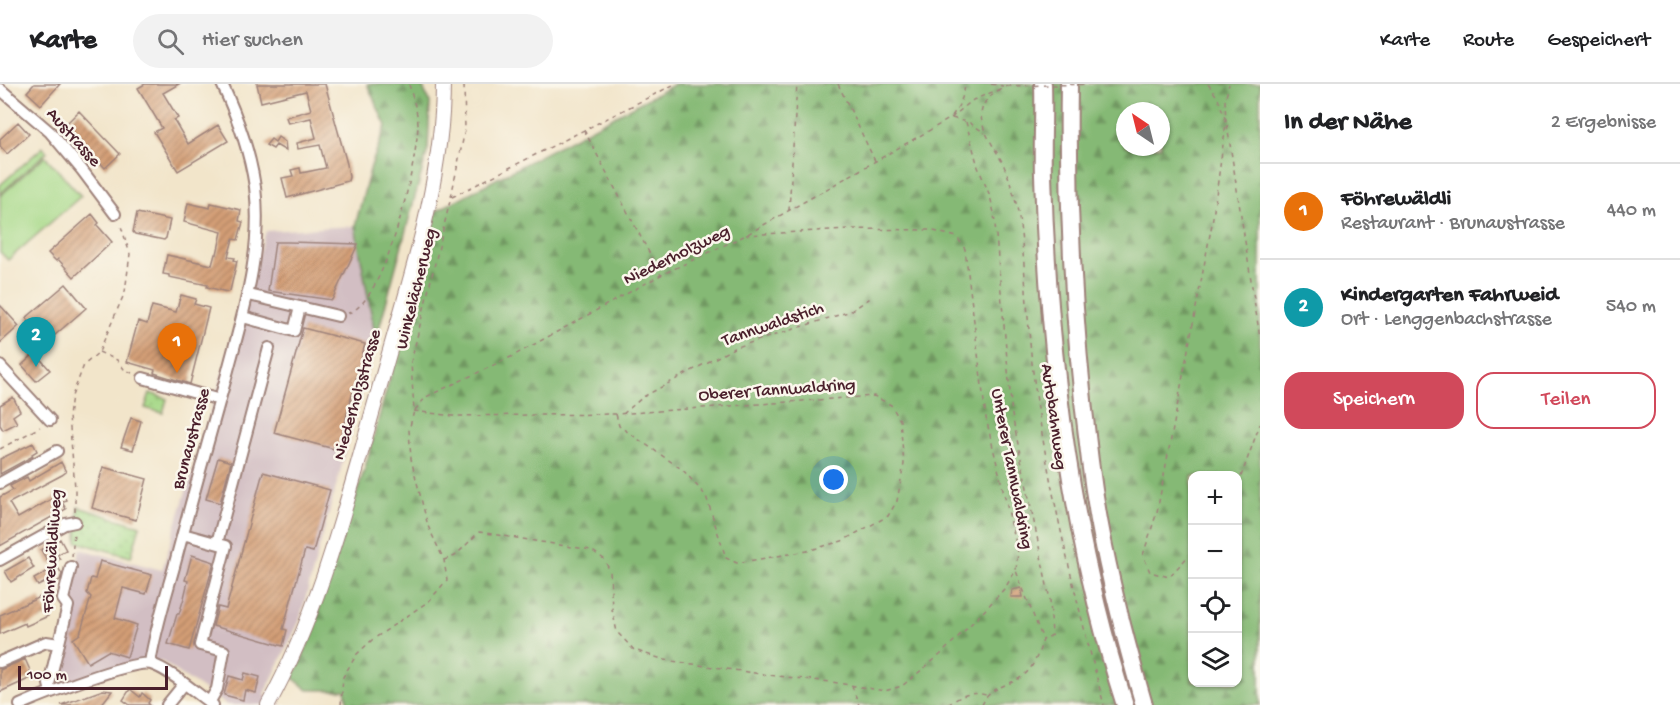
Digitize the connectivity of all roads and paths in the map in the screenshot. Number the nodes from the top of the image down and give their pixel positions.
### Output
1 (222, 84) edge
2 (409, 84) edge
3 (443, 84) edge
4 (464, 84) edge
5 (675, 84) edge
6 (797, 84) edge
7 (838, 84) edge
8 (965, 84) edge
9 (991, 84) edge
10 (1035, 84) edge
11 (1043, 84) edge
12 (1060, 84) edge
13 (1069, 84) edge
14 (1096, 84) edge
15 (1208, 84) edge
16 (1229, 84) edge
17 (1007, 86) junction
18 (0, 89) edge
19 (951, 118) junction
20 (966, 122) junction
21 (1227, 123) junction
22 (584, 130) junction
23 (985, 134) junction
24 (1042, 137) junction
25 (875, 162) junction
26 (451, 197) junction
27 (789, 211) junction
28 (115, 214) joint
29 (746, 235) junction
30 (661, 275) junction
31 (249, 295) junction
32 (872, 297) dead end
33 (300, 307) junction
34 (338, 316) joint
35 (243, 317) junction
36 (1260, 338) edge
37 (269, 348) dead end
38 (99, 352) junction
39 (0, 366) edge
40 (143, 378) joint
41 (220, 400) junction
42 (414, 411) junction
43 (616, 414) junction
44 (622, 414) junction
45 (50, 420) joint
46 (1260, 424) edge
47 (0, 449) edge
48 (57, 451) dead end
49 (1090, 459) junction
50 (1242, 474) edge
51 (0, 483) edge
52 (75, 522) junction
53 (183, 534) junction
54 (217, 543) junction
55 (1188, 556) edge
56 (0, 560) edge
57 (444, 560) junction
58 (71, 567) joint
59 (1016, 570) junction
60 (1043, 640) junction
61 (59, 644) junction
62 (0, 662) edge
63 (150, 663) junction
64 (184, 684) junction
65 (852, 685) junction
66 (51, 692) junction
67 (986, 695) junction
68 (211, 704) edge
69 (20, 705) edge
70 (167, 705) edge
71 (268, 705) edge
72 (342, 705) edge
73 (860, 705) edge
74 (948, 705) edge
75 (982, 705) edge
76 (1104, 705) edge
77 (1125, 705) edge
78 (1144, 705) edge

1 - 31 street, Brunaustrasse
2 - 34 path
3 - 71 main road, Niederholzstrasse
4 - 26 path, Winkelächerweg
5 - 22 path
6 - 27 path
7 - 25 path
8 - 19 path
9 - 17 path
10 - 24 highway
11 - 24 highway
12 - 49 highway
13 - 49 highway
14 - 17 path, bridge
15 - 21 path
16 - 21 path
17 - 19 path, Niederholzweg
17 - 23 path
18 - 28 street, Austrasse
19 - 20 path, Autobahnweg
19 - 25 path, Niederholzweg
20 - 23 path, Autobahnweg
20 - 60 path
21 - 36 path
21 - 55 path
22 - 26 path
22 - 30 path
23 - 76 path, Autobahnweg
24 - 77 highway
25 - 27 path, Niederholzweg
26 - 42 path, Winkelächerweg
27 - 29 path, Niederholzweg
28 - 38 path, Föhrewäldliweg
29 - 30 path, Niederholzweg
29 - 59 path, Unterer Tannwaldring
30 - 42 path, Niederholzweg
31 - 33 street
31 - 35 street, Brunaustrasse
32 - 44 path, Tannwaldstich
33 - 34 street
33 - 35 street
35 - 41 street, Brunaustrasse
37 - 54 street
38 - 40 path
38 - 52 path, Föhrewäldliweg
39 - 45 street
40 - 41 street
41 - 53 street, Brunaustrasse
42 - 43 path, Oberer Tannwaldring
42 - 57 path, Winkelächerweg
43 - 44 path, Oberer Tannwaldring
43 - 44 path, Oberer Tannwaldring
45 - 47 path
46 - 50 path
48 - 51 street
49 - 78 highway
52 - 56 street
52 - 58 path, Föhrewäldliweg
53 - 54 street
53 - 63 street, Brunaustrasse
54 - 68 street
57 - 65 path, Unterer Tannwaldring
57 - 72 path
58 - 61 street, Föhrewäldliweg
59 - 60 path
59 - 65 path, Unterer Tannwaldring
60 - 67 path
61 - 62 street
61 - 66 street, Föhrewäldliweg
63 - 64 street
63 - 66 street
64 - 68 street
64 - 70 street
65 - 73 path
66 - 69 street
67 - 74 path
67 - 75 path

